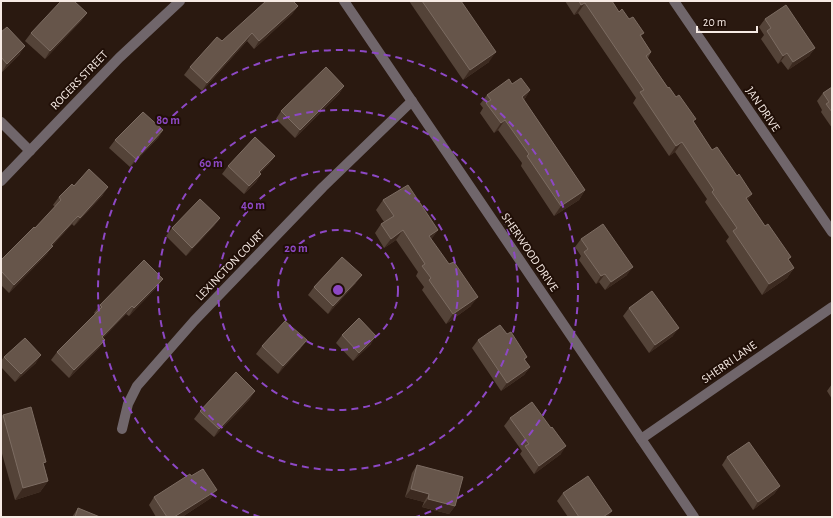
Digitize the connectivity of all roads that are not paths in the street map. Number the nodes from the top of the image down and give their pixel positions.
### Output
1 (180, 1) edge
2 (344, 1) edge
3 (674, 1) edge
4 (412, 100) junction
5 (1, 122) edge
6 (30, 151) junction
7 (1, 181) edge
8 (832, 232) edge
9 (832, 307) edge
10 (122, 428) dead end
11 (641, 439) junction
12 (694, 517) edge

1 - 6 street, ROGERS STREET
2 - 4 street, SHERWOOD DRIVE
3 - 8 street, JAN DRIVE
4 - 10 street, LEXINGTON COURT
4 - 11 street, SHERWOOD DRIVE
5 - 6 street
6 - 7 street, ROGERS STREET
9 - 11 street, SHERRI LANE
11 - 12 street, SHERWOOD DRIVE

